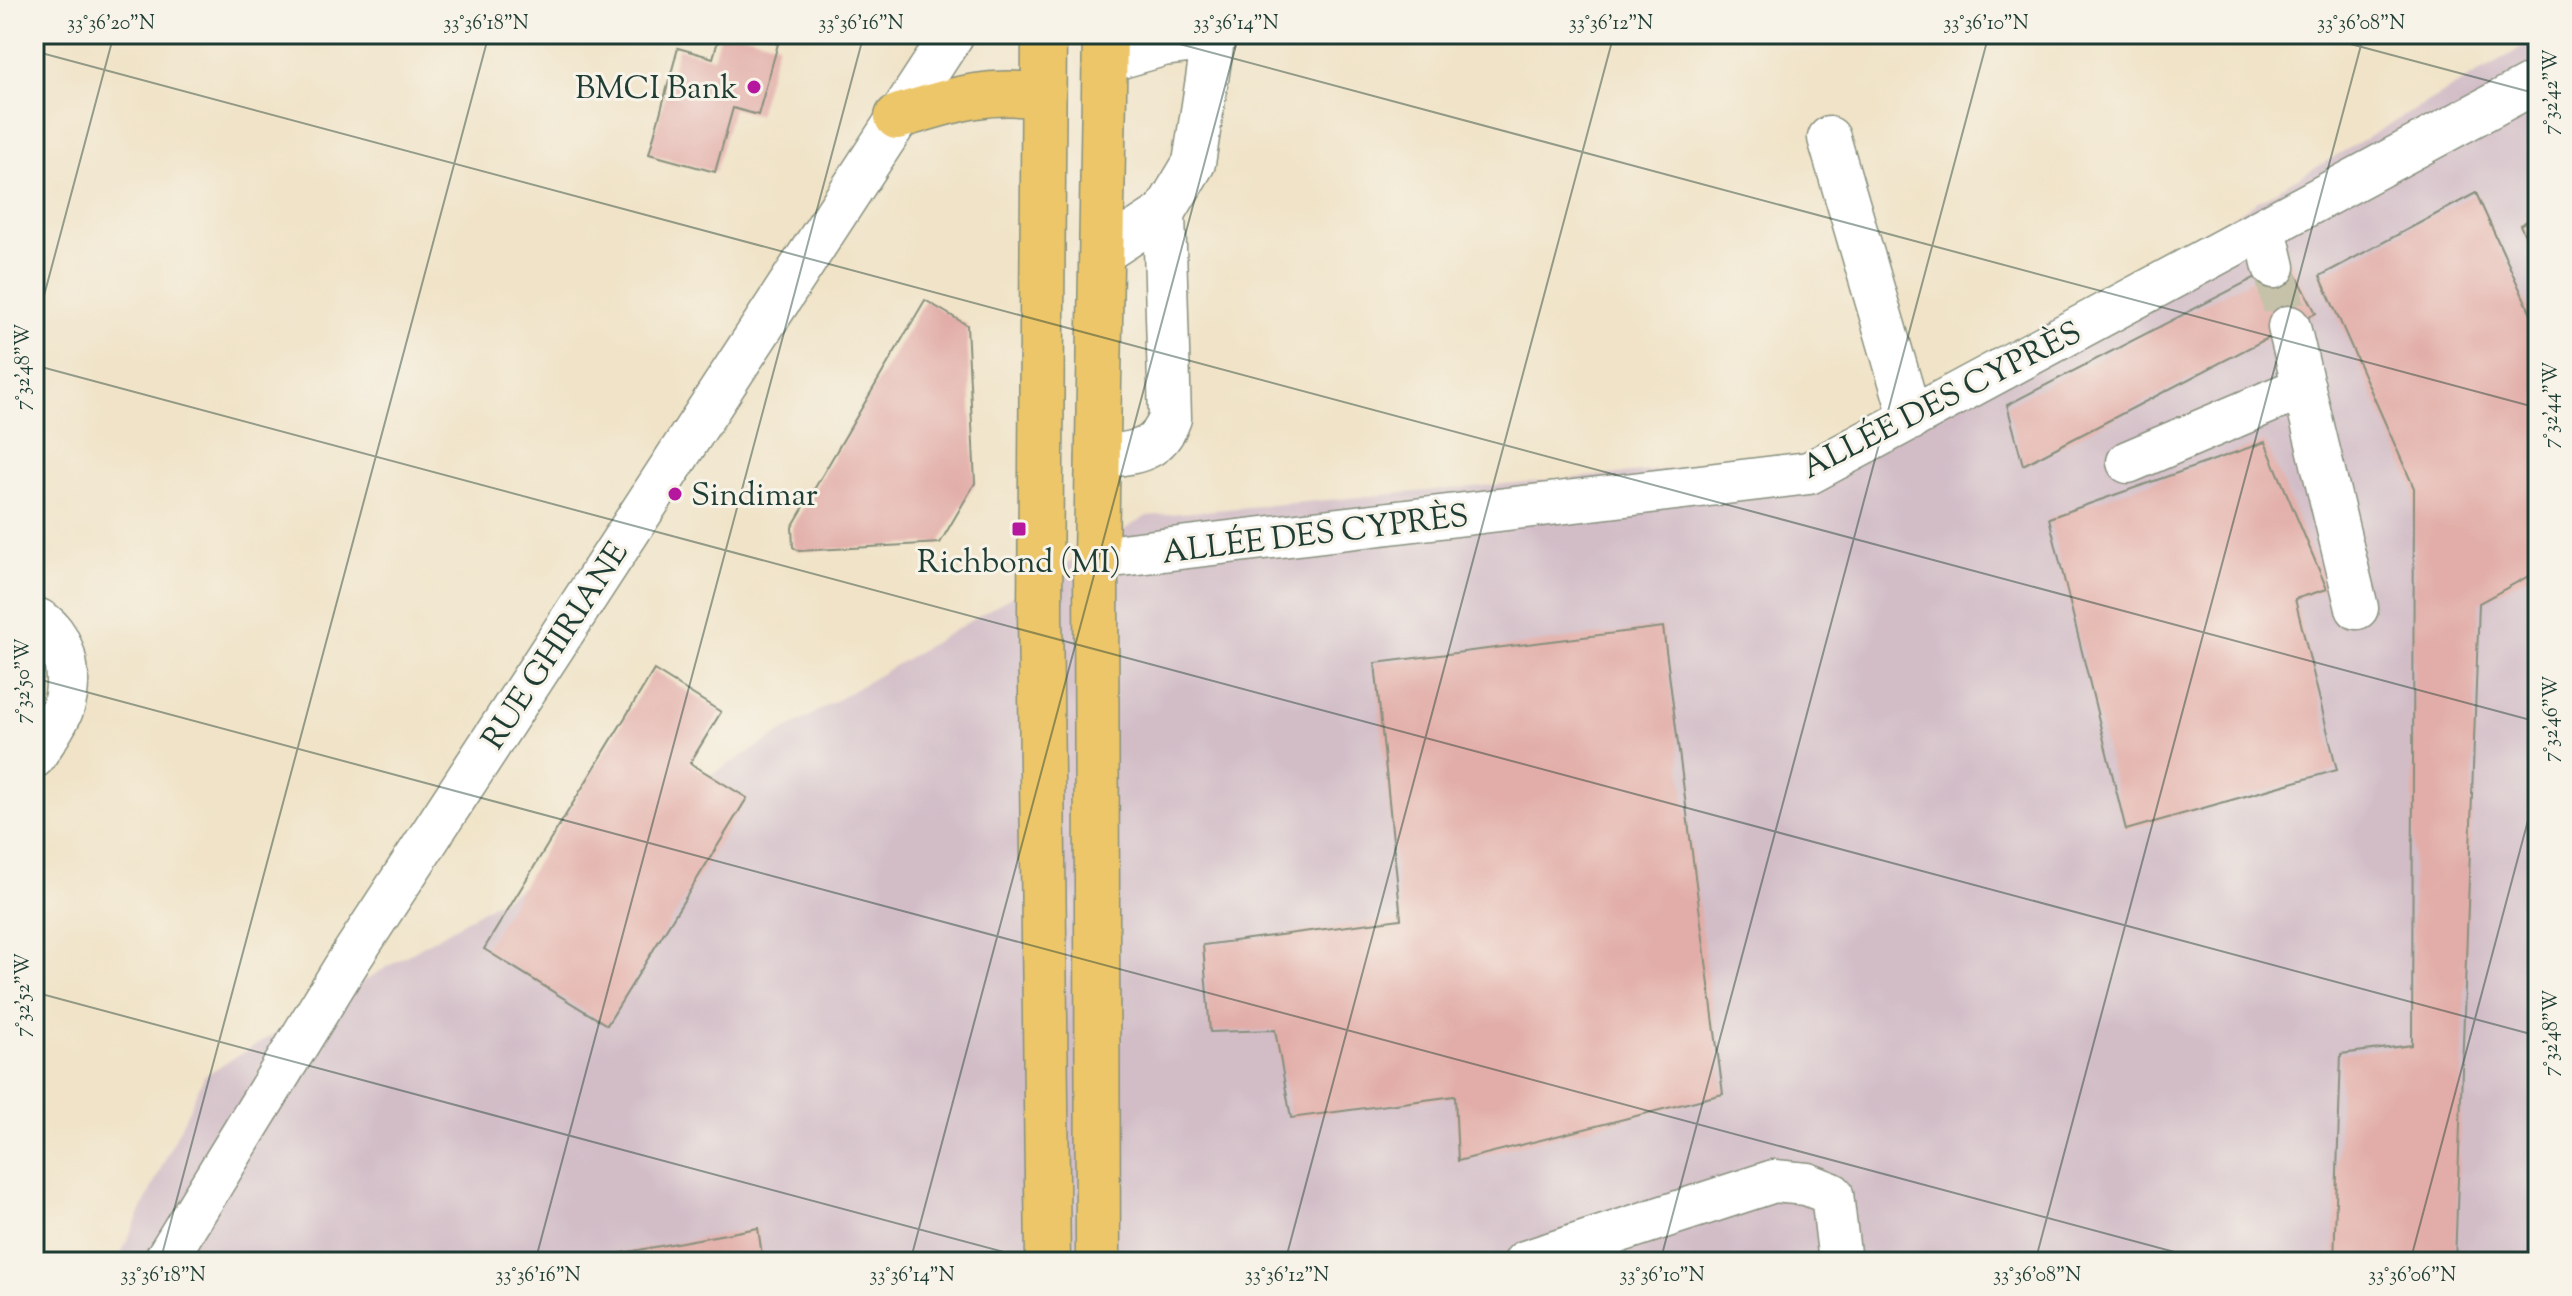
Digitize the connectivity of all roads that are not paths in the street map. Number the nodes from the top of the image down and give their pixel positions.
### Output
1 (953, 34) edge
2 (1044, 34) edge
3 (1214, 37) edge
4 (1105, 48) edge
5 (2538, 81) edge
6 (1041, 97) junction
7 (897, 117) junction
8 (1829, 138) dead end
9 (1164, 213) junction
10 (1101, 254) junction
11 (2289, 327) tunnel mouth
12 (2304, 387) junction
13 (1911, 419) junction
14 (1097, 458) junction
15 (2128, 462) dead end
16 (1096, 558) junction
17 (2357, 608) dead end
18 (34, 618) edge
19 (34, 757) edge
20 (164, 1262) edge
21 (1048, 1262) edge
22 (1098, 1262) edge
23 (1525, 1262) edge
24 (1840, 1262) edge

1 - 7 street, RUE GHIRIANE
2 - 6 main road
3 - 4 street
3 - 9 street
4 - 10 main road
5 - 13 street, ALLÉE DES CYPRÈS
6 - 7 main road
6 - 21 main road
7 - 20 street, RUE GHIRIANE
8 - 13 street
9 - 10 street
9 - 14 street
10 - 14 main road
11 - 12 street
12 - 15 street
12 - 17 street
13 - 16 street, ALLÉE DES CYPRÈS
14 - 16 main road
16 - 22 main road
18 - 19 street
23 - 24 street

